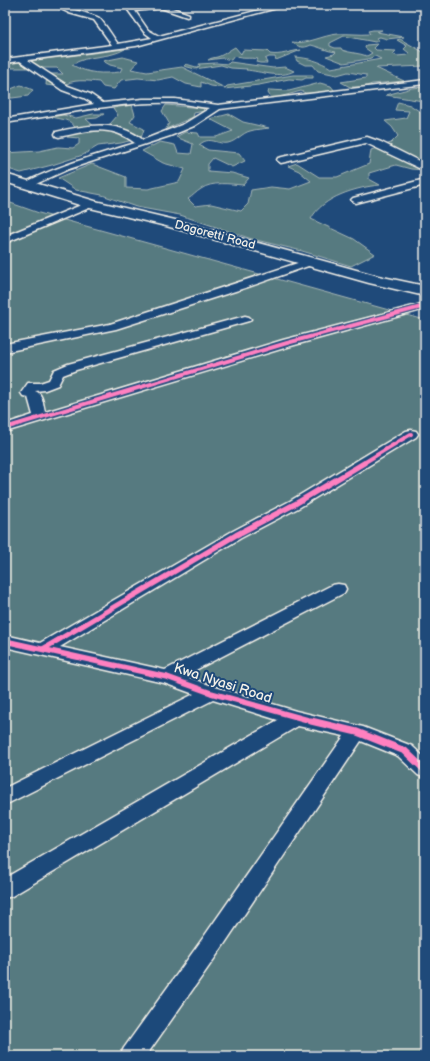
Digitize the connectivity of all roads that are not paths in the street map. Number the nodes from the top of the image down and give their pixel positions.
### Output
1 (56, 5) edge
2 (169, 5) edge
3 (267, 5) edge
4 (162, 6) junction
5 (281, 6) edge
6 (187, 15) dead end
7 (158, 38) junction
8 (117, 47) junction
9 (21, 60) junction
10 (5, 62) edge
11 (425, 82) edge
12 (102, 106) junction
13 (218, 107) junction
14 (5, 121) edge
15 (58, 134) dead end
16 (141, 143) junction
17 (281, 160) dead end
18 (425, 168) edge
19 (5, 178) edge
20 (425, 182) edge
21 (27, 185) junction
22 (356, 200) dead end
23 (91, 204) junction
24 (5, 240) edge
25 (310, 262) junction
26 (425, 291) edge
27 (425, 306) edge
28 (245, 319) dead end
29 (5, 348) edge
30 (40, 417) junction
31 (5, 428) edge
32 (412, 434) dead end
33 (338, 589) dead end
34 (5, 641) edge
35 (43, 649) junction
36 (167, 677) junction
37 (211, 693) junction
38 (296, 718) junction
39 (356, 732) junction
40 (425, 770) edge
41 (5, 797) edge
42 (5, 889) edge
43 (132, 1056) edge

1 - 8 street
2 - 4 street
3 - 5 street
4 - 6 street
4 - 7 street
5 - 7 street
7 - 8 street
8 - 9 street
9 - 10 street
9 - 12 street
11 - 13 street
12 - 13 street
12 - 14 street
13 - 16 street
15 - 16 street
16 - 21 street
17 - 18 street
19 - 21 main road, Dagoretti Road
20 - 22 street
21 - 23 main road, Dagoretti Road
23 - 24 street
23 - 25 main road, Dagoretti Road
25 - 26 main road, Dagoretti Road
25 - 29 street
27 - 30 street
28 - 30 street
30 - 31 street
32 - 35 street
33 - 36 street
34 - 35 street, Kwa Nyasi Road
35 - 36 street, Kwa Nyasi Road
36 - 37 street, Kwa Nyasi Road
37 - 38 street, Kwa Nyasi Road
37 - 41 street
38 - 39 street, Kwa Nyasi Road
38 - 42 street
39 - 40 street, Kwa Nyasi Road
39 - 43 street

